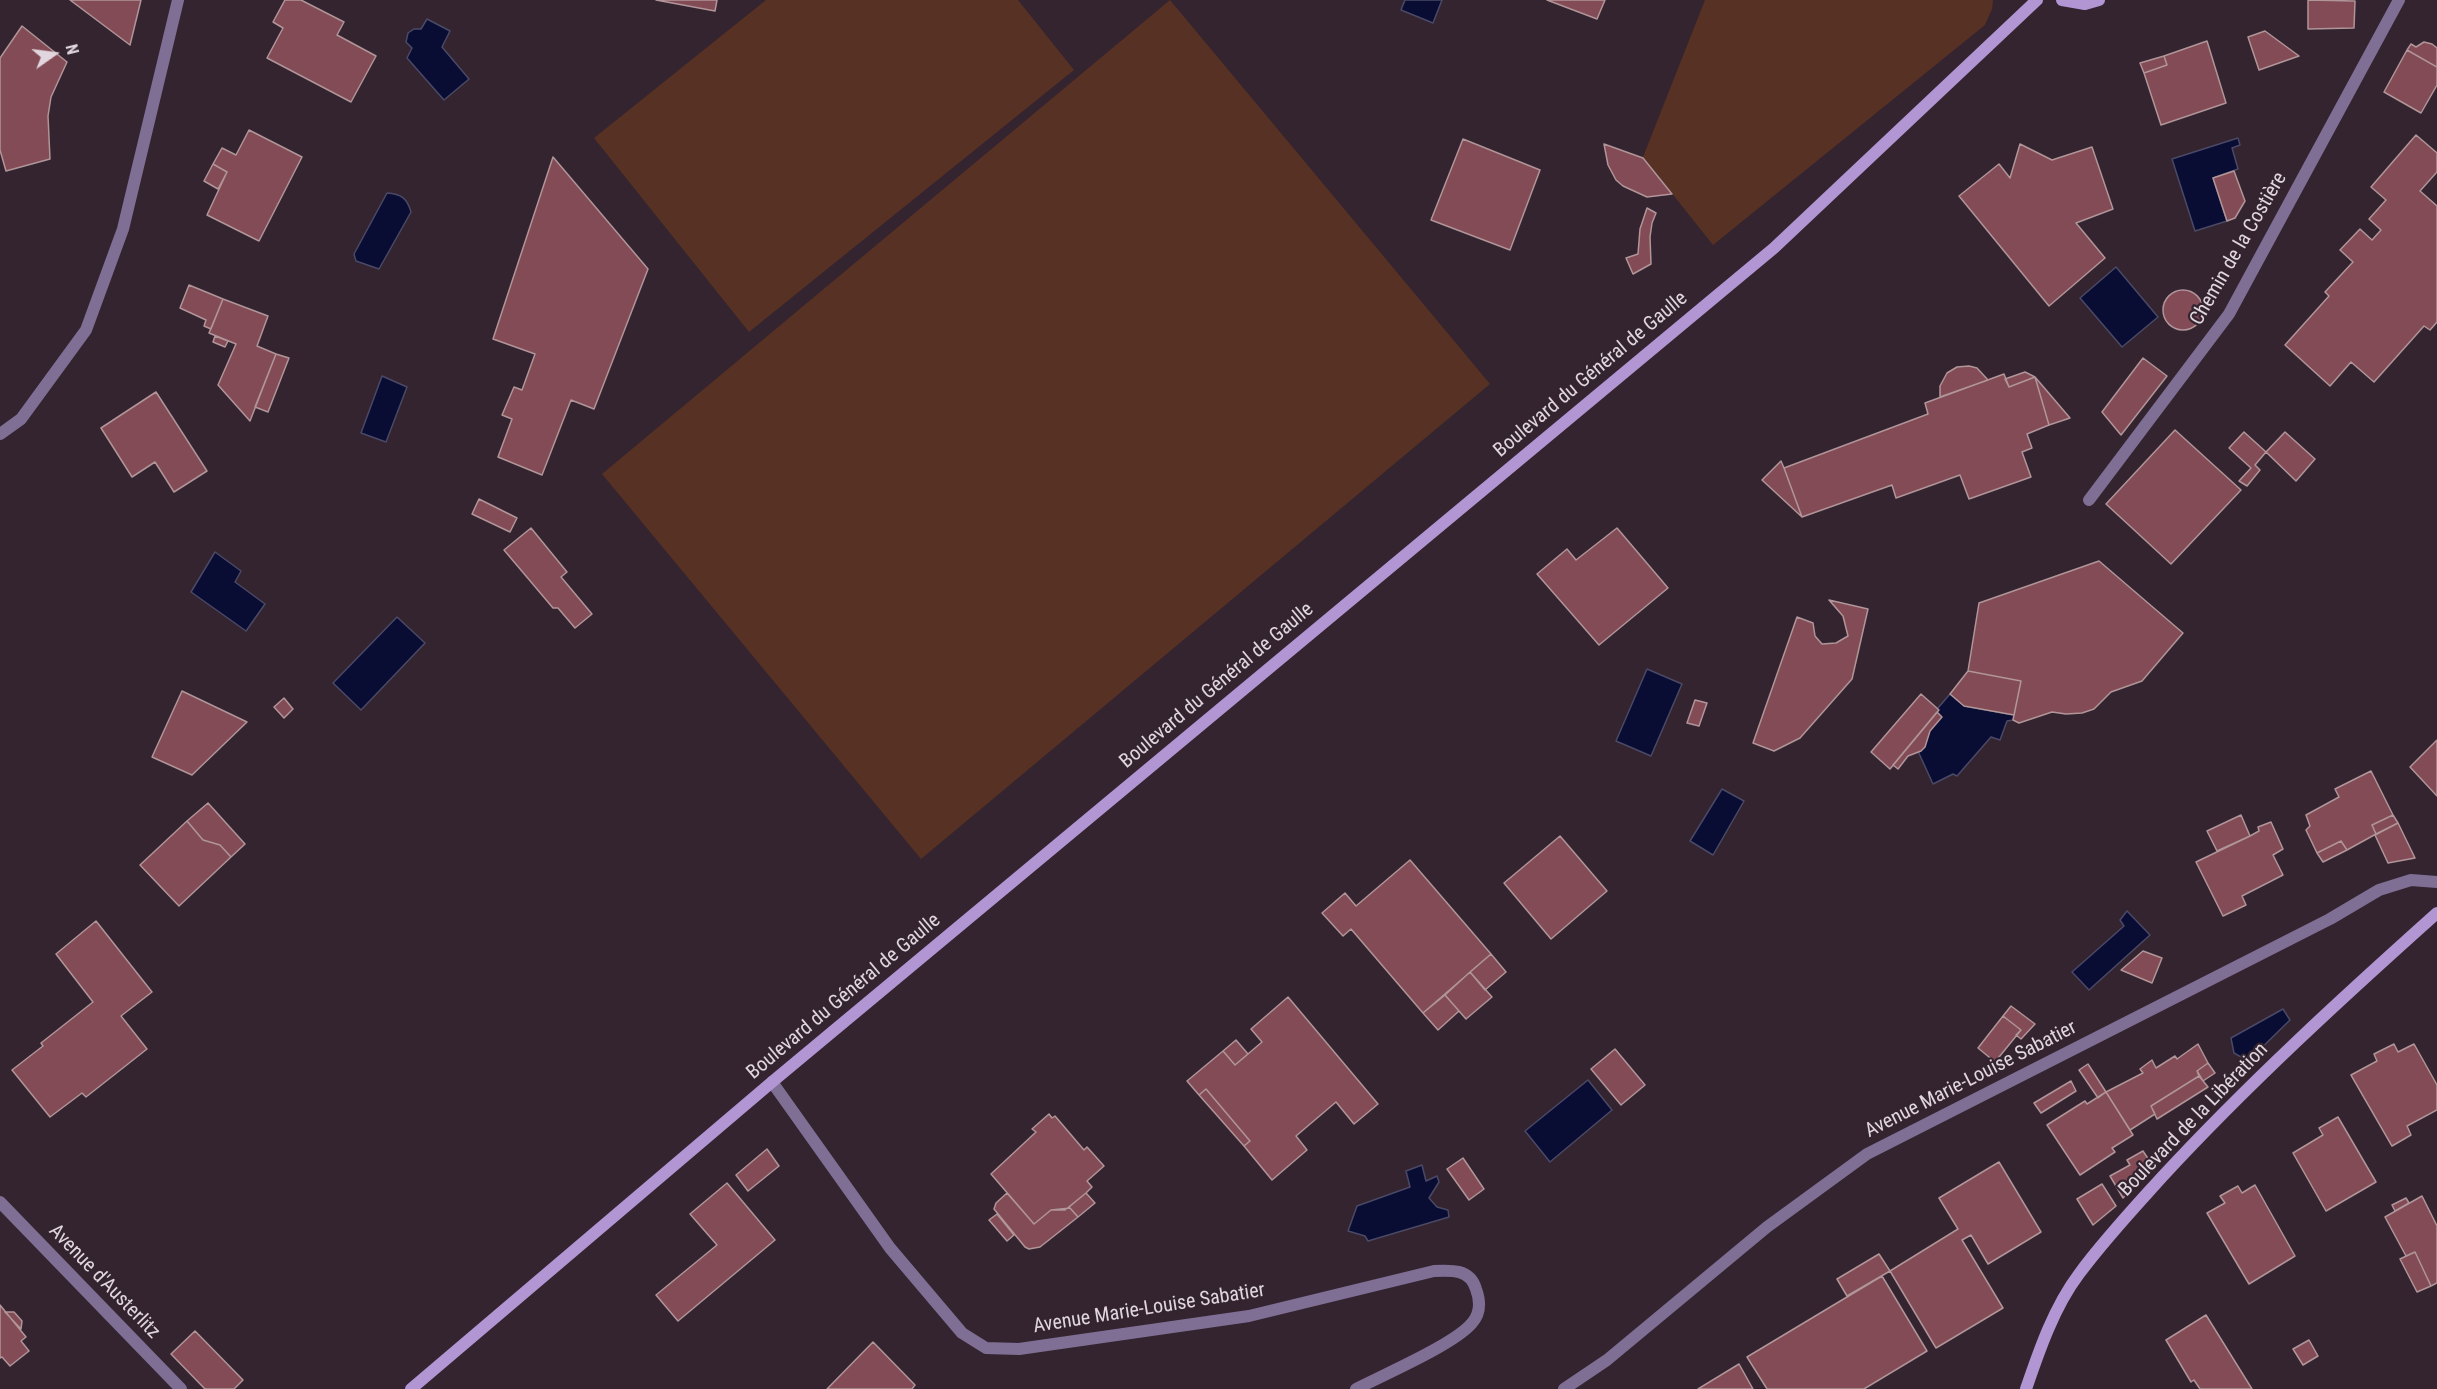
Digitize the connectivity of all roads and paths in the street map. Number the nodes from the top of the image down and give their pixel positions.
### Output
1 (178, 0) edge
2 (2037, 0) edge
3 (2062, 0) edge
4 (2099, 0) edge
5 (2399, 0) edge
6 (0, 434) edge
7 (2089, 500) dead end
8 (2437, 882) edge
9 (2437, 913) edge
10 (772, 1082) junction
11 (0, 1203) edge
12 (181, 1389) edge
13 (411, 1389) edge
14 (1356, 1389) edge
15 (1564, 1389) edge
16 (2026, 1389) edge

1 - 6 street
2 - 10 street, Boulevard du Général de Gaulle
3 - 4 street
5 - 7 street, Chemin de la Costière
8 - 15 street, Avenue Marie-Louise Sabatier
9 - 16 street, Boulevard de la Libération
10 - 13 street, Boulevard du Général de Gaulle
10 - 14 street, Avenue Marie-Louise Sabatier
11 - 12 street, Avenue d'Austerlitz

